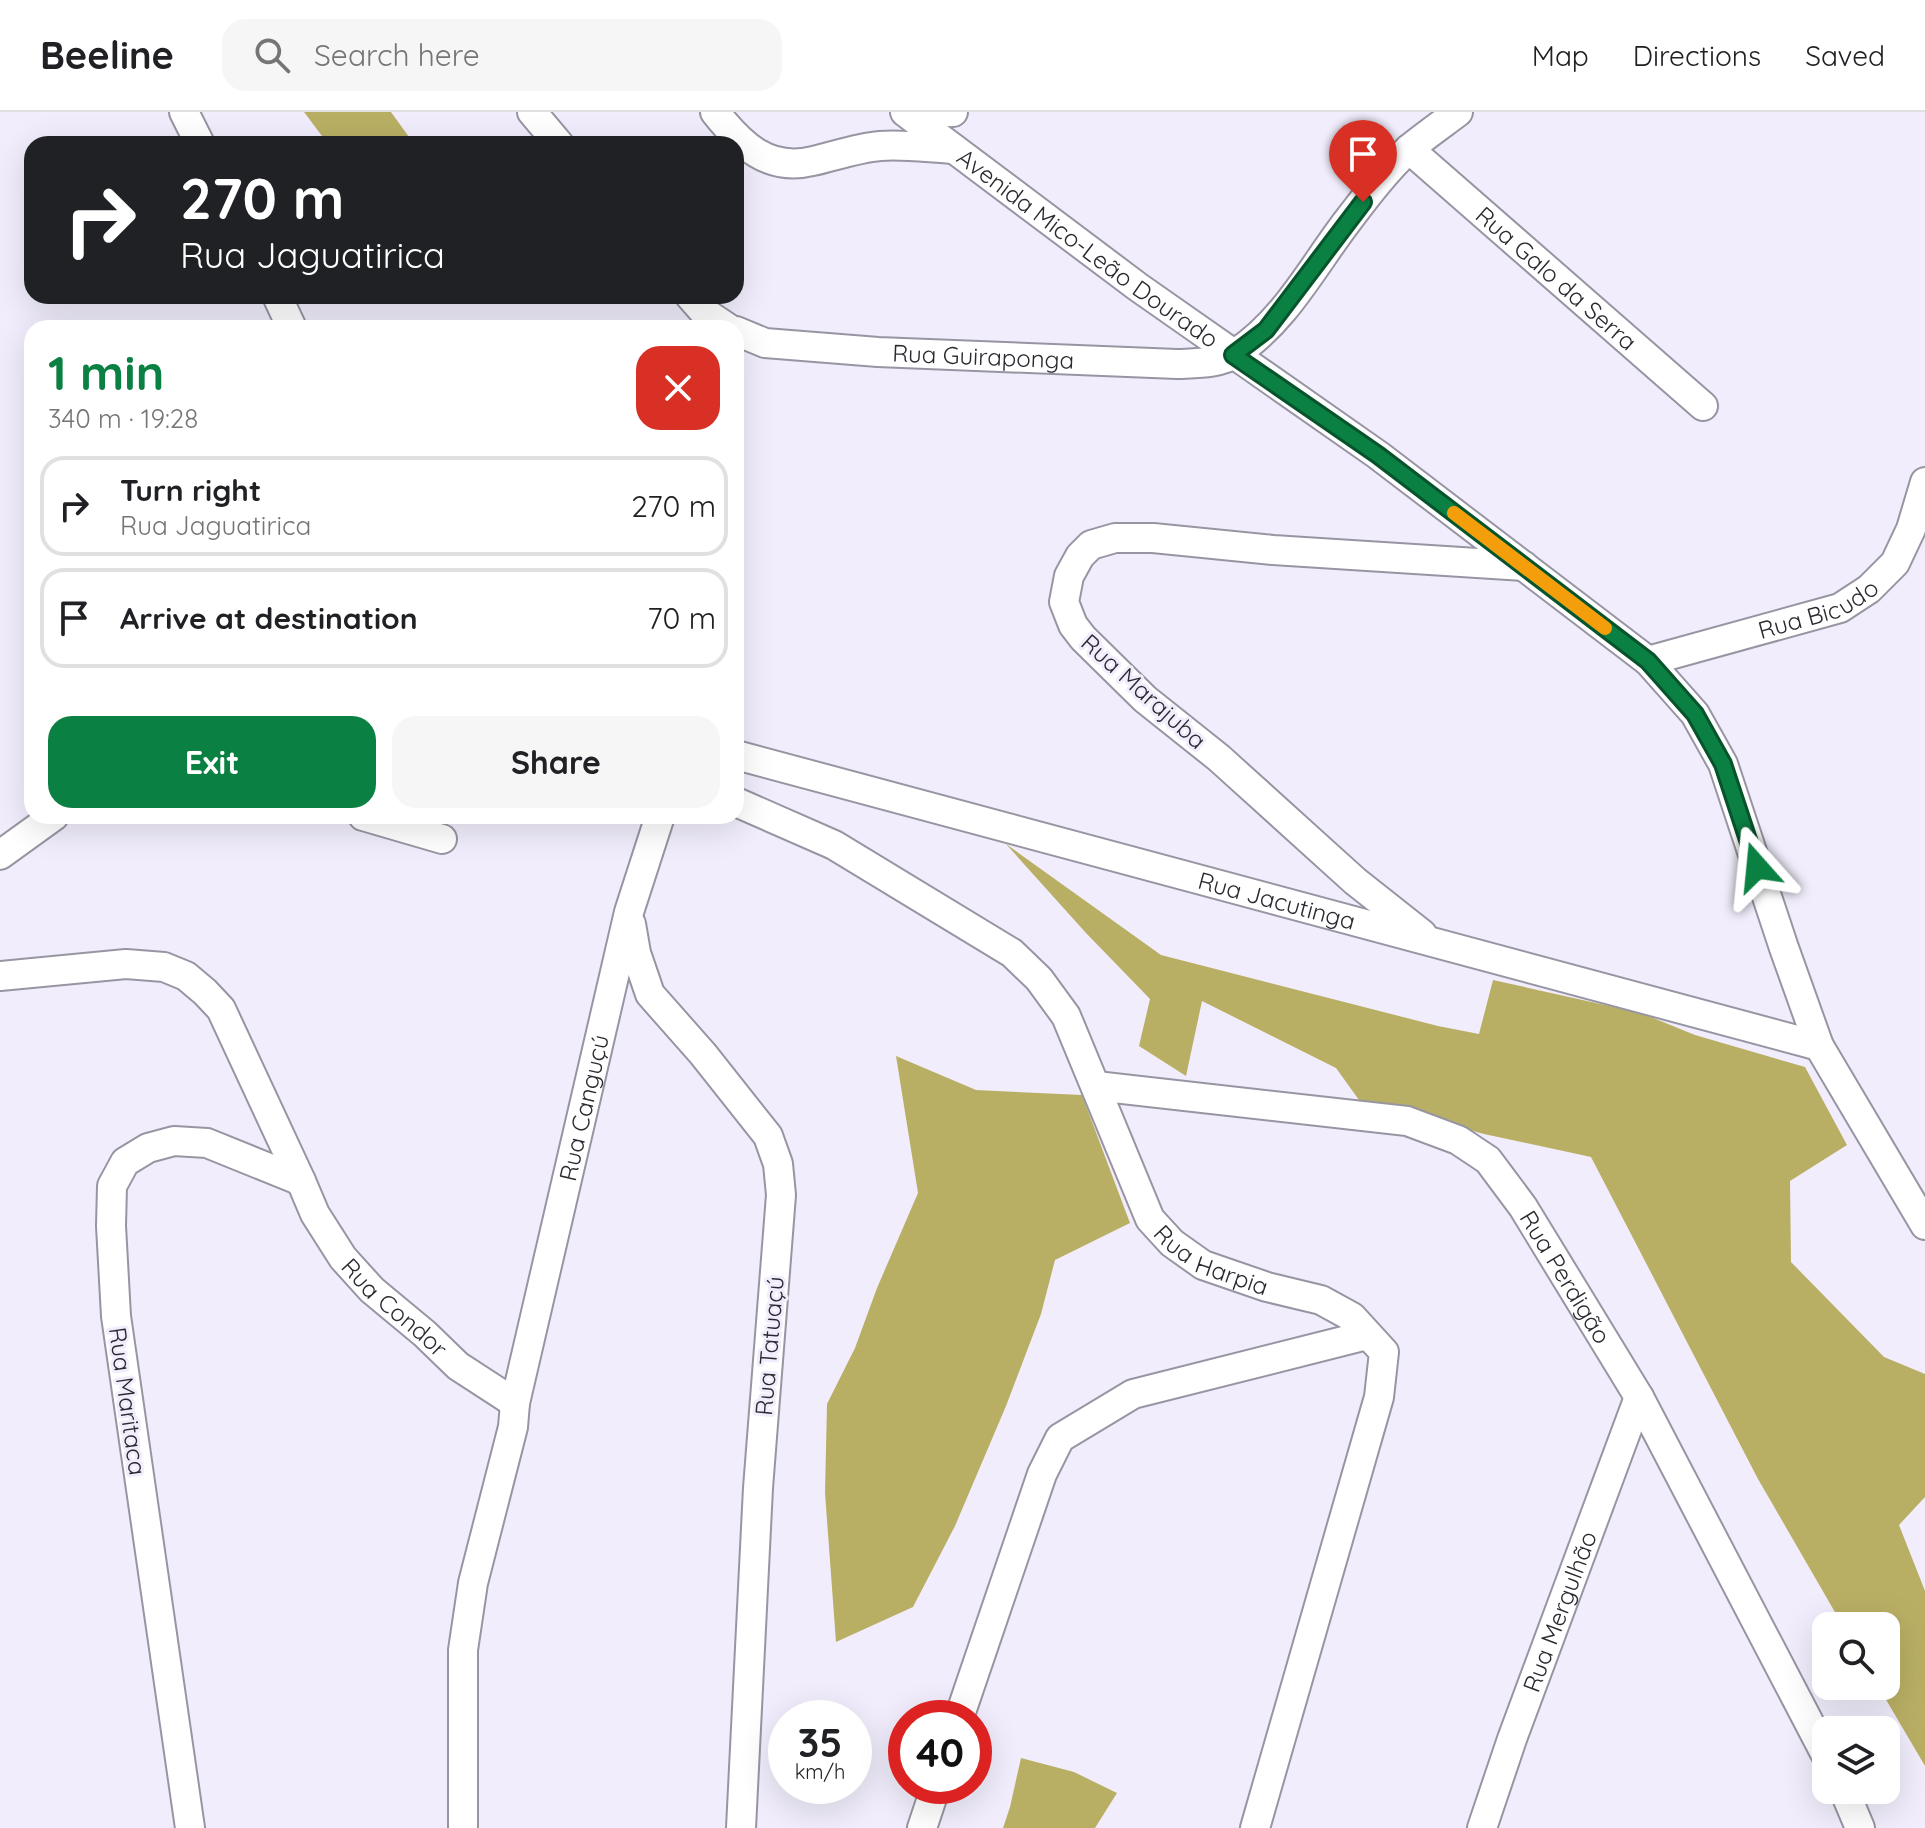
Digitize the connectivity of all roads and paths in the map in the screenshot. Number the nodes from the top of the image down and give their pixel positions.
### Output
1 (184, 112) edge
2 (532, 112) edge
3 (715, 112) edge
4 (953, 112) edge
5 (1458, 112) edge
6 (906, 113) edge
7 (196, 136) edge
8 (552, 136) edge
9 (737, 136) edge
10 (744, 144) edge
11 (954, 149) junction
12 (1409, 149) junction
13 (697, 304) edge
14 (715, 320) edge
15 (744, 338) edge
16 (1233, 355) junction
17 (1703, 406) dead end
18 (1925, 482) edge
19 (1524, 566) junction
20 (1648, 661) junction
21 (744, 757) edge
22 (744, 806) edge
23 (43, 824) edge
24 (390, 824) edge
25 (657, 824) edge
26 (442, 839) dead end
27 (0, 855) edge
28 (629, 912) junction
29 (1431, 942) junction
30 (0, 976) edge
31 (1819, 1046) junction
32 (1096, 1086) junction
33 (301, 1181) junction
34 (1925, 1225) edge
35 (1367, 1335) junction
36 (1639, 1397) junction
37 (515, 1403) junction
38 (965, 1700) edge
39 (1812, 1728) edge
40 (930, 1804) edge
41 (1850, 1804) edge
42 (190, 1828) edge
43 (463, 1828) edge
44 (741, 1828) edge
45 (922, 1828) edge
46 (1255, 1828) edge
47 (1482, 1828) edge
48 (1860, 1828) edge

1 - 7 street
2 - 8 street
3 - 9 street
4 - 6 street
5 - 12 street
6 - 11 street, Avenida Mico-Leão Dourado
10 - 11 street
11 - 16 street, Avenida Mico-Leão Dourado
12 - 16 street
12 - 17 street, Rua Galo da Serra
13 - 14 street, Rua Guiraponga
15 - 16 street, Rua Guiraponga
16 - 19 street, Avenida Mico-Leão Dourado
18 - 20 street, Rua Bicudo
19 - 20 street, Avenida Mico-Leão Dourado
19 - 29 street, Rua Marajuba
20 - 31 street, Avenida Mico-Leão Dourado
21 - 29 street, Rua Jacutinga
22 - 32 street, Rua Harpia
23 - 27 street
24 - 26 street
25 - 28 street, Rua Canguçú
28 - 37 street, Rua Canguçú
28 - 44 street, Rua Tatuaçú
29 - 31 street, Rua Jacutinga
30 - 33 street, Rua Condor
31 - 34 street, Avenida Mico-Leão Dourado
32 - 35 street, Rua Harpia
32 - 36 street, Rua Perdigão
33 - 37 street, Rua Condor
33 - 42 street, Rua Maritaca
35 - 38 street
35 - 46 street, Rua Harpia
36 - 39 street, Rua Perdigão
36 - 47 street, Rua Mergulhão
37 - 43 street
40 - 45 street
41 - 48 street

